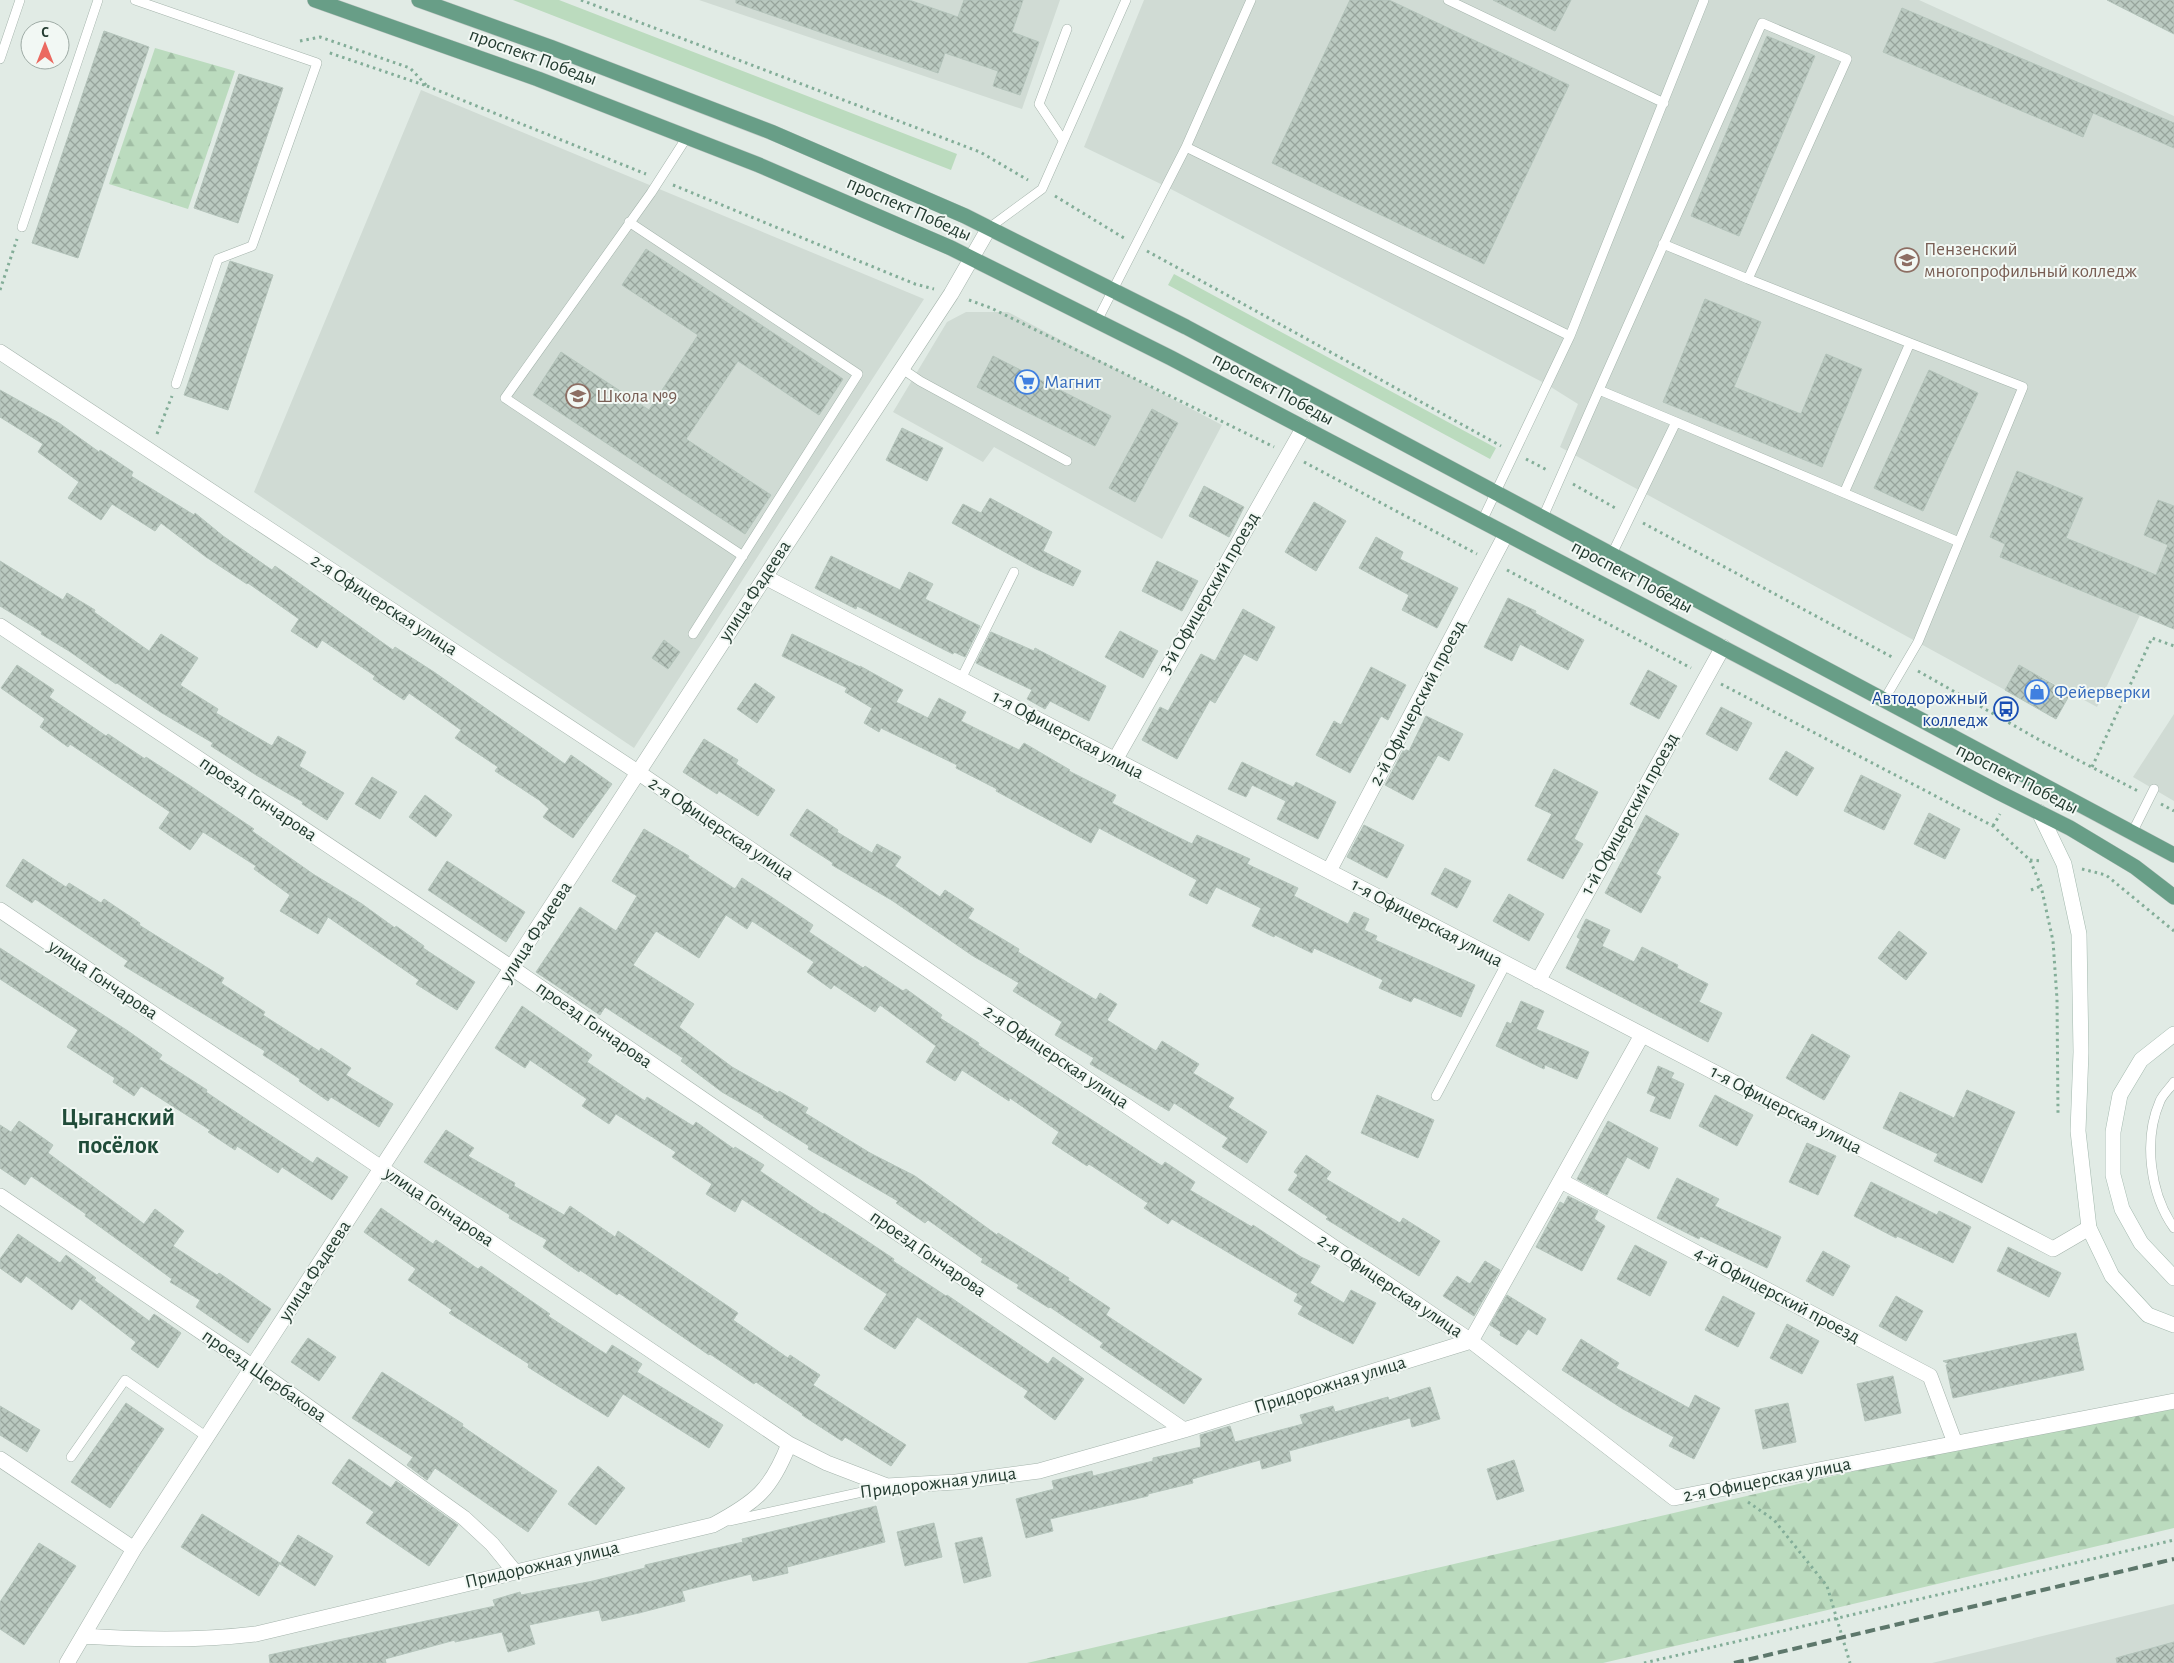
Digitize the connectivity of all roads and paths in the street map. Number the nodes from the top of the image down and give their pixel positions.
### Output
1 (20, 0) edge
2 (98, 0) edge
3 (135, 0) edge
4 (315, 0) edge
5 (419, 0) edge
6 (581, 0) edge
7 (1126, 0) edge
8 (1252, 0) edge
9 (1448, 0) edge
10 (1704, 0) edge
11 (1067, 29) dead end
12 (296, 42) dead end
13 (0, 59) edge
14 (410, 68) dead end
15 (427, 86) dead end
16 (1664, 103) junction
17 (687, 137) junction
18 (1063, 140) junction
19 (1186, 147) junction
20 (659, 179) junction
21 (1042, 189) junction
22 (629, 222) junction
23 (22, 227) joint
24 (989, 228) junction
25 (1664, 244) junction
26 (1135, 245) junction
27 (972, 258) junction
28 (1748, 279) junction
29 (0, 290) edge
30 (1112, 290) junction
31 (951, 294) junction
32 (1097, 321) junction
33 (1570, 336) junction
34 (1910, 343) junction
35 (0, 352) edge
36 (901, 368) junction
37 (176, 384) joint
38 (1599, 390) junction
39 (1676, 422) junction
40 (1304, 427) junction
41 (150, 451) junction
42 (1288, 454) junction
43 (1514, 454) junction
44 (1067, 461) dead end
45 (1561, 477) junction
46 (1496, 492) junction
47 (1844, 493) junction
48 (1630, 516) junction
49 (1543, 517) junction
50 (1482, 521) junction
51 (1506, 534) junction
52 (1959, 542) junction
53 (1612, 554) junction
54 (743, 556) junction
55 (1492, 561) junction
56 (1014, 572) dead end
57 (764, 577) junction
58 (0, 626) edge
59 (693, 634) dead end
60 (2174, 646) edge
61 (1723, 647) junction
62 (1905, 664) junction
63 (1706, 676) junction
64 (961, 679) junction
65 (1884, 700) junction
66 (1115, 760) junction
67 (2092, 767) junction
68 (639, 773) junction
69 (2152, 793) junction
70 (2174, 810) edge
71 (2040, 812) junction
72 (2000, 814) dead end
73 (2132, 832) junction
74 (2169, 852) edge
75 (2030, 860) dead end
76 (2064, 864) junction
77 (1329, 872) junction
78 (2041, 886) dead end
79 (2031, 890) dead end
80 (2174, 897) edge
81 (0, 910) edge
82 (2174, 931) edge
83 (1506, 964) junction
84 (512, 968) junction
85 (1538, 981) junction
86 (2174, 1034) edge
87 (1642, 1035) junction
88 (2174, 1082) edge
89 (1436, 1096) dead end
90 (382, 1168) junction
91 (1561, 1181) junction
92 (0, 1196) edge
93 (2089, 1228) junction
94 (2174, 1228) edge
95 (2174, 1278) edge
96 (2174, 1325) edge
97 (1471, 1341) junction
98 (253, 1367) junction
99 (2174, 1401) edge
100 (1184, 1430) junction
101 (207, 1437) junction
102 (1955, 1443) junction
103 (789, 1444) junction
104 (72, 1457) dead end
105 (0, 1459) edge
106 (887, 1486) junction
107 (1727, 1488) junction
108 (713, 1525) junction
109 (2174, 1540) edge
110 (134, 1549) junction
111 (514, 1572) junction
112 (1836, 1617) junction
113 (84, 1636) junction
114 (67, 1663) edge
115 (1644, 1663) edge
116 (1850, 1663) edge

1 - 13 lane
2 - 23 lane
3 - 37 lane
4 - 17 main road, проспект Победы
5 - 24 main road, проспект Победы
6 - 21 path
7 - 18 lane
8 - 19 lane
9 - 16 lane
10 - 16 lane
11 - 18 lane
12 - 14 path
15 - 20 path
16 - 33 lane
17 - 20 lane
17 - 27 main road, проспект Победы
18 - 21 lane
19 - 26 lane
19 - 33 lane
20 - 22 lane
20 - 31 path
21 - 24 lane
21 - 26 path
22 - 54 lane
22 - 54 lane
23 - 29 path
24 - 27 street, улица Фадеева
24 - 30 main road, проспект Победы
25 - 28 lane
25 - 28 lane
25 - 38 lane
26 - 30 lane
26 - 43 path
27 - 31 street, улица Фадеева
27 - 32 main road, проспект Победы
28 - 34 lane
30 - 32 lane
30 - 46 main road, проспект Победы
31 - 36 street, улица Фадеева
31 - 42 path
32 - 40 main road, проспект Победы
33 - 43 lane
34 - 47 lane
34 - 52 lane
35 - 41 street, 2-я Офицерская улица
36 - 44 lane
36 - 57 street, улица Фадеева
37 - 41 path
38 - 39 lane
38 - 45 lane
39 - 47 lane
39 - 48 lane
40 - 42 street, 3-й Офицерский проезд
40 - 50 main road, проспект Победы
41 - 68 street, 2-я Офицерская улица
42 - 55 path
42 - 66 street, 3-й Офицерский проезд
43 - 45 path
43 - 46 lane
45 - 48 path
45 - 49 lane
46 - 49 main road, проспект Победы
46 - 50 lane
47 - 52 lane
48 - 53 lane
48 - 62 path
49 - 53 main road, проспект Победы
50 - 51 main road, проспект Победы
51 - 55 street, 2-й Офицерский проезд
51 - 61 main road, проспект Победы
52 - 62 lane
53 - 65 main road, проспект Победы
54 - 59 lane
55 - 63 path
55 - 77 street, 2-й Офицерский проезд
56 - 64 lane
57 - 64 street, 1-я Офицерская улица
57 - 68 street, улица Фадеева
58 - 84 street, проезд Гончарова
60 - 67 path
61 - 63 street, 1-й Офицерский проезд
61 - 71 main road, проспект Победы
62 - 65 lane
62 - 67 path
63 - 72 path
63 - 85 street, 1-й Офицерский проезд
64 - 66 street, 1-я Офицерская улица
65 - 73 main road, проспект Победы
66 - 77 street, 1-я Офицерская улица
67 - 69 path
68 - 84 street, улица Фадеева
68 - 97 street, 2-я Офицерская улица
69 - 70 path
69 - 73 lane
71 - 76 street
71 - 80 main road, проспект Победы
73 - 74 main road, проспект Победы
75 - 76 path
76 - 82 path
76 - 93 street
77 - 83 street, 1-я Офицерская улица
78 - 79 path
81 - 90 street, улица Гончарова
83 - 85 street, 1-я Офицерская улица
83 - 89 lane
84 - 90 street, улица Фадеева
84 - 100 street, проезд Гончарова
85 - 87 street, 1-я Офицерская улица
86 - 95 street
87 - 91 street
87 - 93 street, 1-я Офицерская улица
88 - 94 lane
90 - 98 street, улица Фадеева
90 - 103 street, улица Гончарова
91 - 97 street
91 - 102 street, 4-й Офицерский проезд
92 - 98 street, проезд Щербакова
93 - 96 street
97 - 100 street, Придорожная улица
97 - 107 street, 2-я Офицерская улица
98 - 101 street, улица Фадеева
98 - 111 street, проезд Щербакова
99 - 102 street, 2-я Офицерская улица
100 - 106 street, Придорожная улица
101 - 104 lane
101 - 110 street, улица Фадеева
102 - 107 street, 2-я Офицерская улица
103 - 106 street, улица Гончарова
103 - 108 street
105 - 110 street
106 - 108 lane, Придорожная улица
107 - 112 path
108 - 111 street, Придорожная улица
109 - 112 path
110 - 113 street, улица Фадеева
111 - 113 street, Придорожная улица
112 - 115 path
112 - 116 path
113 - 114 street

